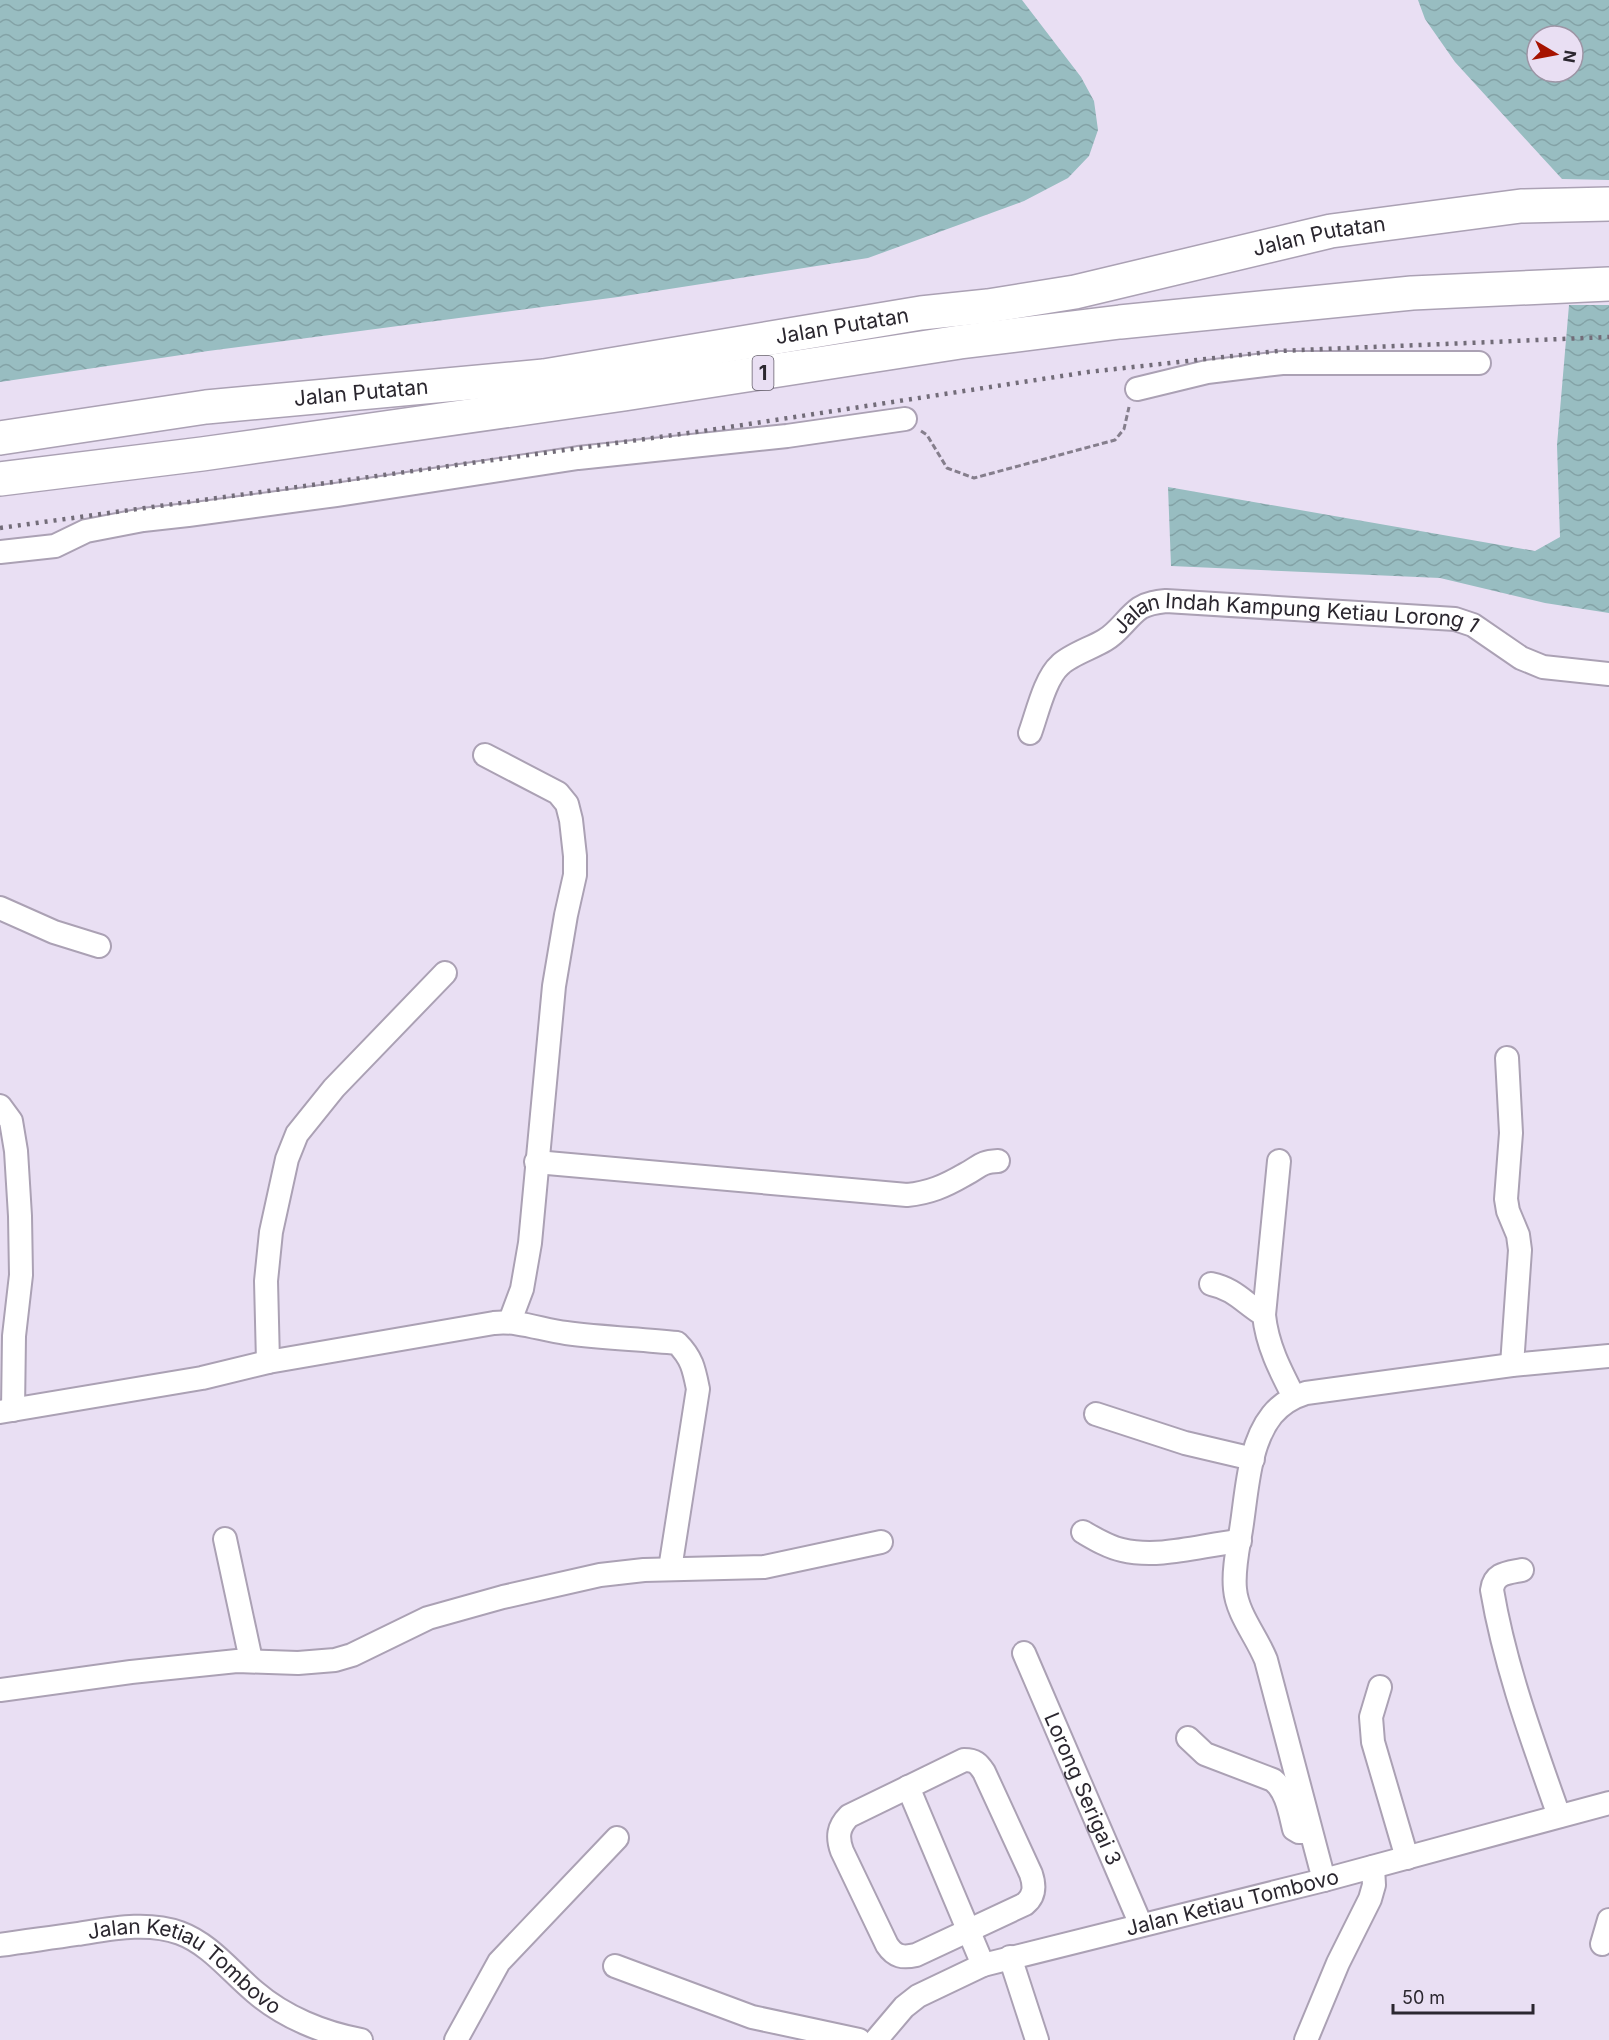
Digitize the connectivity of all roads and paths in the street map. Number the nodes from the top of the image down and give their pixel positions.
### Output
1 (1609, 204) edge
2 (1609, 284) edge
3 (921, 313) junction
4 (960, 342) junction
5 (1479, 363) dead end
6 (544, 376) junction
7 (1137, 389) joint
8 (624, 394) junction
9 (905, 419) joint
10 (0, 438) edge
11 (0, 479) edge
12 (0, 552) edge
13 (1609, 674) edge
14 (1030, 733) dead end
15 (485, 755) dead end
16 (0, 908) edge
17 (99, 946) dead end
18 (445, 973) dead end
19 (1507, 1058) dead end
20 (0, 1106) edge
21 (998, 1161) dead end
22 (1279, 1161) dead end
23 (536, 1162) junction
24 (1211, 1284) dead end
25 (1264, 1315) junction
26 (510, 1321) junction
27 (1609, 1356) edge
28 (267, 1362) junction
29 (1512, 1365) junction
30 (1294, 1397) junction
31 (6, 1411) edge
32 (1096, 1414) dead end
33 (1253, 1459) junction
34 (1083, 1532) dead end
35 (225, 1539) dead end
36 (1240, 1541) junction
37 (881, 1542) dead end
38 (670, 1569) junction
39 (1522, 1570) dead end
40 (1024, 1653) dead end
41 (251, 1660) junction
42 (1380, 1687) dead end
43 (0, 1690) edge
44 (1188, 1738) dead end
45 (1288, 1778) junction
46 (908, 1787) junction
47 (1609, 1805) edge
48 (1559, 1816) junction
49 (617, 1838) dead end
50 (1407, 1858) junction
51 (1373, 1867) junction
52 (1324, 1880) junction
53 (1609, 1920) edge
54 (1141, 1925) junction
55 (968, 1930) junction
56 (1602, 1944) dead end
57 (0, 1945) edge
58 (1010, 1957) junction
59 (983, 1965) junction
60 (615, 1966) dead end
61 (307, 2032) edge
62 (361, 2040) edge
63 (456, 2040) edge
64 (860, 2040) edge
65 (876, 2040) edge
66 (1037, 2040) edge
67 (1306, 2040) edge

1 - 3 highway, Jalan Putatan / 1
2 - 4 highway, Jalan Putatan / 1
3 - 4 highway
3 - 6 highway, Jalan Putatan / 1
4 - 8 highway, Jalan Putatan / 1
5 - 7 street
6 - 8 highway
6 - 10 highway, Jalan Putatan / 1
7 - 9 path
8 - 11 highway, Jalan Putatan / 1
9 - 12 street
13 - 14 street, Jalan Indah Kampung Ketiau Lorong 1
15 - 23 street
16 - 17 street
18 - 28 street
19 - 29 street
20 - 31 street
21 - 23 street
22 - 25 street
23 - 26 street
24 - 25 street
25 - 30 street
26 - 28 street
26 - 38 street
27 - 29 street
28 - 31 street
29 - 30 street
30 - 33 street
32 - 33 street
33 - 36 street
34 - 36 street
35 - 41 street
36 - 45 street
37 - 38 street
38 - 41 street
39 - 48 street
40 - 54 street, Lorong Serigai 3
41 - 43 street
42 - 50 street
44 - 45 street
45 - 52 street
46 - 55 street
46 - 55 street
46 - 55 street
47 - 48 street, Jalan Ketiau Tombovo
48 - 50 street, Jalan Ketiau Tombovo
49 - 63 street
50 - 51 street, Jalan Ketiau Tombovo
51 - 52 street, Jalan Ketiau Tombovo
51 - 67 street
52 - 54 street, Jalan Ketiau Tombovo
53 - 56 street
54 - 58 street, Jalan Ketiau Tombovo
55 - 59 street
57 - 61 street, Jalan Ketiau Tombovo
58 - 59 street, Jalan Ketiau Tombovo
58 - 66 street
59 - 65 street, Jalan Ketiau Tombovo
60 - 64 street
61 - 62 street, Jalan Ketiau Tombovo

